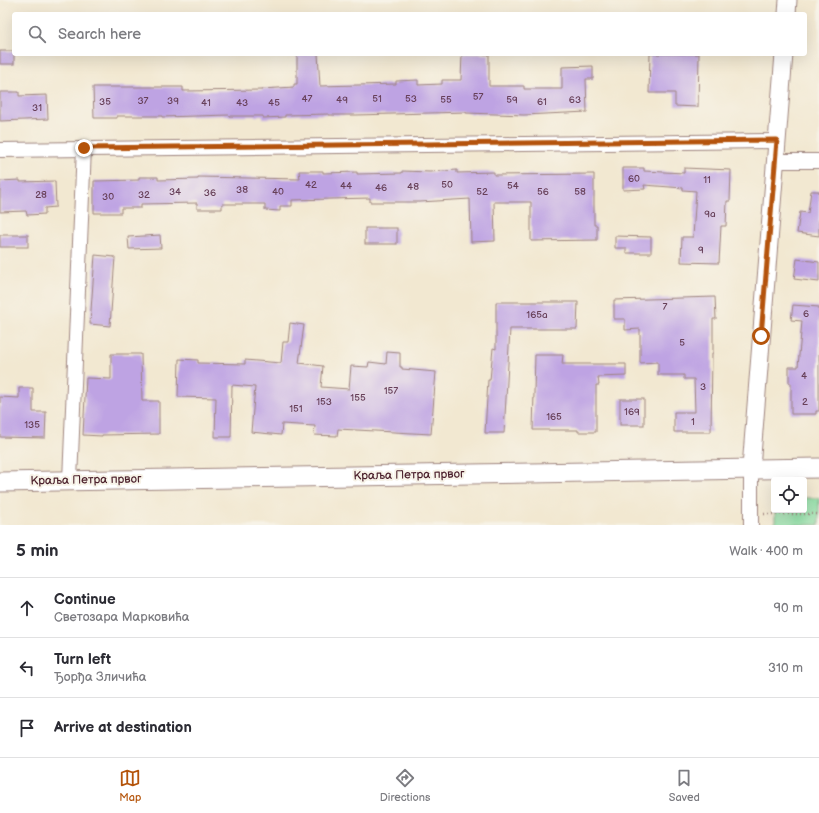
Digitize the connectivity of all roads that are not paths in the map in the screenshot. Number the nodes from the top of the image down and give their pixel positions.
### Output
1 (788, 0) edge
2 (787, 12) edge
3 (784, 56) edge
4 (777, 140) junction
5 (84, 148) junction
6 (0, 150) edge
7 (775, 161) junction
8 (819, 161) edge
9 (751, 468) junction
10 (819, 468) edge
11 (70, 480) junction
12 (0, 482) edge
13 (751, 520) edge

1 - 2 street
3 - 4 street
4 - 5 street
4 - 7 street
5 - 6 street
5 - 11 street
7 - 8 street
7 - 9 street
9 - 10 main road, Краља Петра првог
9 - 11 main road, Краља Петра првог
9 - 13 street
11 - 12 main road, Краља Петра првог

